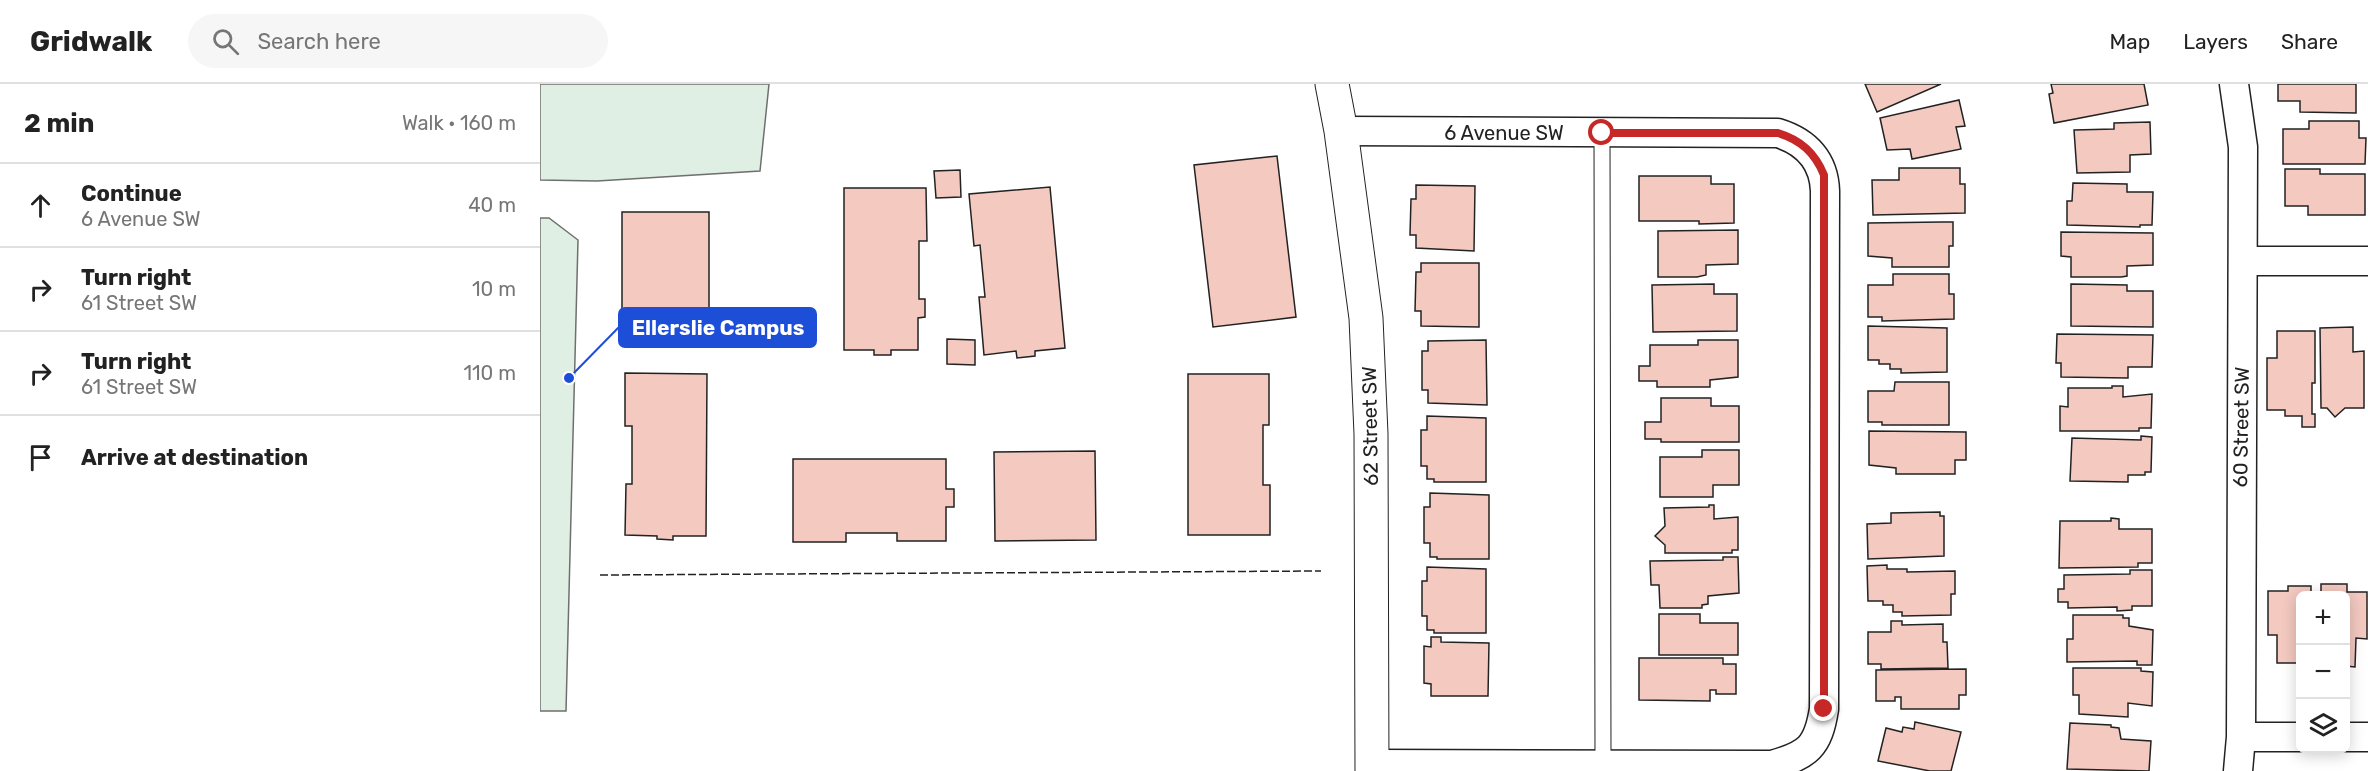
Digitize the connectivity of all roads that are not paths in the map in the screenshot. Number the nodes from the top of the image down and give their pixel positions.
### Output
1 (1332, 84) edge
2 (2234, 84) edge
3 (1341, 131) junction
4 (1602, 133) junction
5 (2243, 261) junction
6 (2368, 261) edge
7 (2241, 737) junction
8 (2296, 737) edge
9 (2350, 737) edge
10 (2368, 737) edge
11 (1603, 763) junction
12 (1372, 767) edge
13 (2238, 771) edge

1 - 3 street, 62 Street SW
2 - 5 street, 60 Street SW
3 - 4 street, 6 Avenue SW
3 - 12 street, 62 Street SW
4 - 11 lane
4 - 11 street, 6 Avenue SW
5 - 6 street
5 - 7 street, 60 Street SW
7 - 8 street
7 - 13 street, 60 Street SW
9 - 10 street
11 - 12 street

